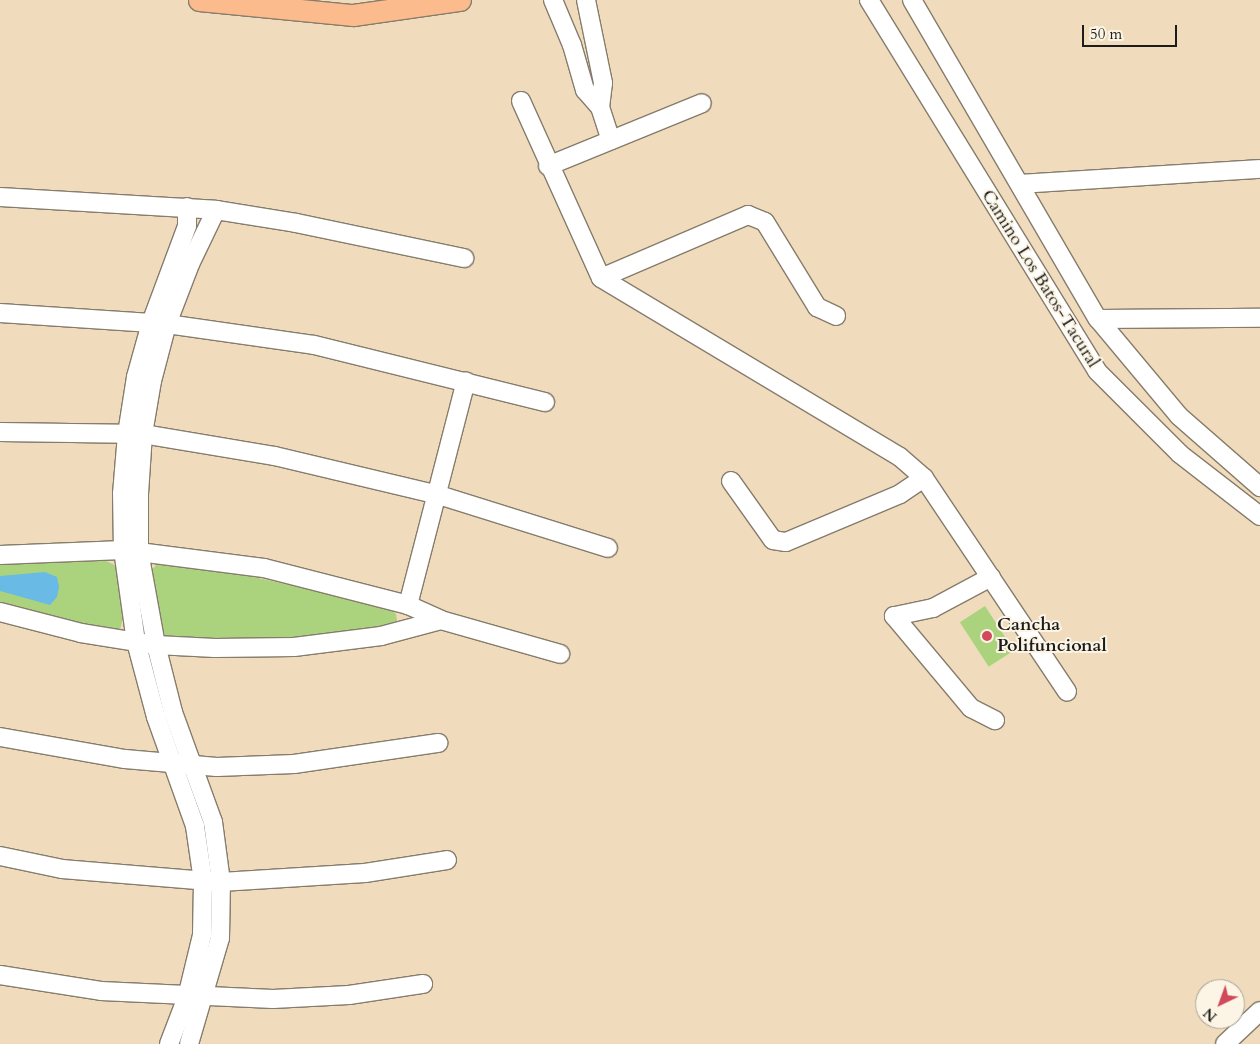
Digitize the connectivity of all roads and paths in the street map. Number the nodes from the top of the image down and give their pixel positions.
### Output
1 (199, 0) edge
2 (460, 0) edge
3 (554, 0) edge
4 (586, 0) edge
5 (869, 0) edge
6 (912, 0) edge
7 (589, 17) junction
8 (563, 24) junction
9 (520, 101) dead end
10 (702, 103) dead end
11 (600, 107) junction
12 (611, 140) junction
13 (548, 166) junction
14 (1260, 168) edge
15 (1020, 184) junction
16 (0, 197) edge
17 (188, 207) junction
18 (216, 210) junction
19 (464, 258) dead end
20 (601, 278) junction
21 (0, 313) edge
22 (836, 316) dead end
23 (1260, 318) edge
24 (1098, 319) junction
25 (159, 323) junction
26 (466, 381) junction
27 (545, 402) dead end
28 (0, 432) edge
29 (135, 434) junction
30 (924, 478) junction
31 (731, 481) dead end
32 (1260, 487) edge
33 (439, 495) junction
34 (1260, 516) edge
35 (608, 548) dead end
36 (131, 551) junction
37 (0, 555) edge
38 (991, 577) junction
39 (408, 605) junction
40 (0, 612) edge
41 (441, 620) junction
42 (136, 642) junction
43 (156, 645) junction
44 (560, 654) dead end
45 (1067, 692) dead end
46 (995, 720) dead end
47 (0, 737) edge
48 (438, 743) dead end
49 (171, 762) junction
50 (192, 764) junction
51 (0, 856) edge
52 (447, 860) dead end
53 (203, 881) junction
54 (221, 882) junction
55 (0, 975) edge
56 (423, 984) dead end
57 (187, 996) junction
58 (205, 996) junction
59 (1260, 1011) edge
60 (169, 1044) edge
61 (189, 1044) edge
62 (1225, 1044) edge

1 - 2 main road
3 - 8 street
4 - 7 street
5 - 34 street, Camino Los Batos-Tacural
6 - 15 street, Camino Los Batos-Tacural
7 - 8 street
7 - 11 street
8 - 11 street
9 - 13 street
10 - 12 street
11 - 12 street
12 - 13 street
13 - 20 street
14 - 15 street
15 - 24 street, Camino Los Batos-Tacural
16 - 17 street
17 - 18 street
17 - 25 street
18 - 19 street
18 - 25 street
20 - 22 street
20 - 30 street
21 - 25 street
23 - 24 street
24 - 32 street, Camino Los Batos-Tacural
25 - 26 street
25 - 29 street
26 - 27 street
26 - 33 street
28 - 29 street
29 - 33 street
29 - 36 street
30 - 31 street
30 - 38 street
33 - 35 street
33 - 39 street
36 - 37 street
36 - 39 street
36 - 42 street
36 - 43 street
38 - 45 street
38 - 46 street
39 - 41 street
40 - 42 street
41 - 43 street
41 - 44 street
42 - 43 street
42 - 49 street
43 - 50 street
47 - 49 street
48 - 50 street
49 - 50 street
49 - 53 street
50 - 54 street
51 - 53 street
52 - 54 street
53 - 54 street
53 - 57 street
54 - 58 street
55 - 57 street
56 - 58 street
57 - 58 street
57 - 60 street
58 - 61 street
59 - 62 street

